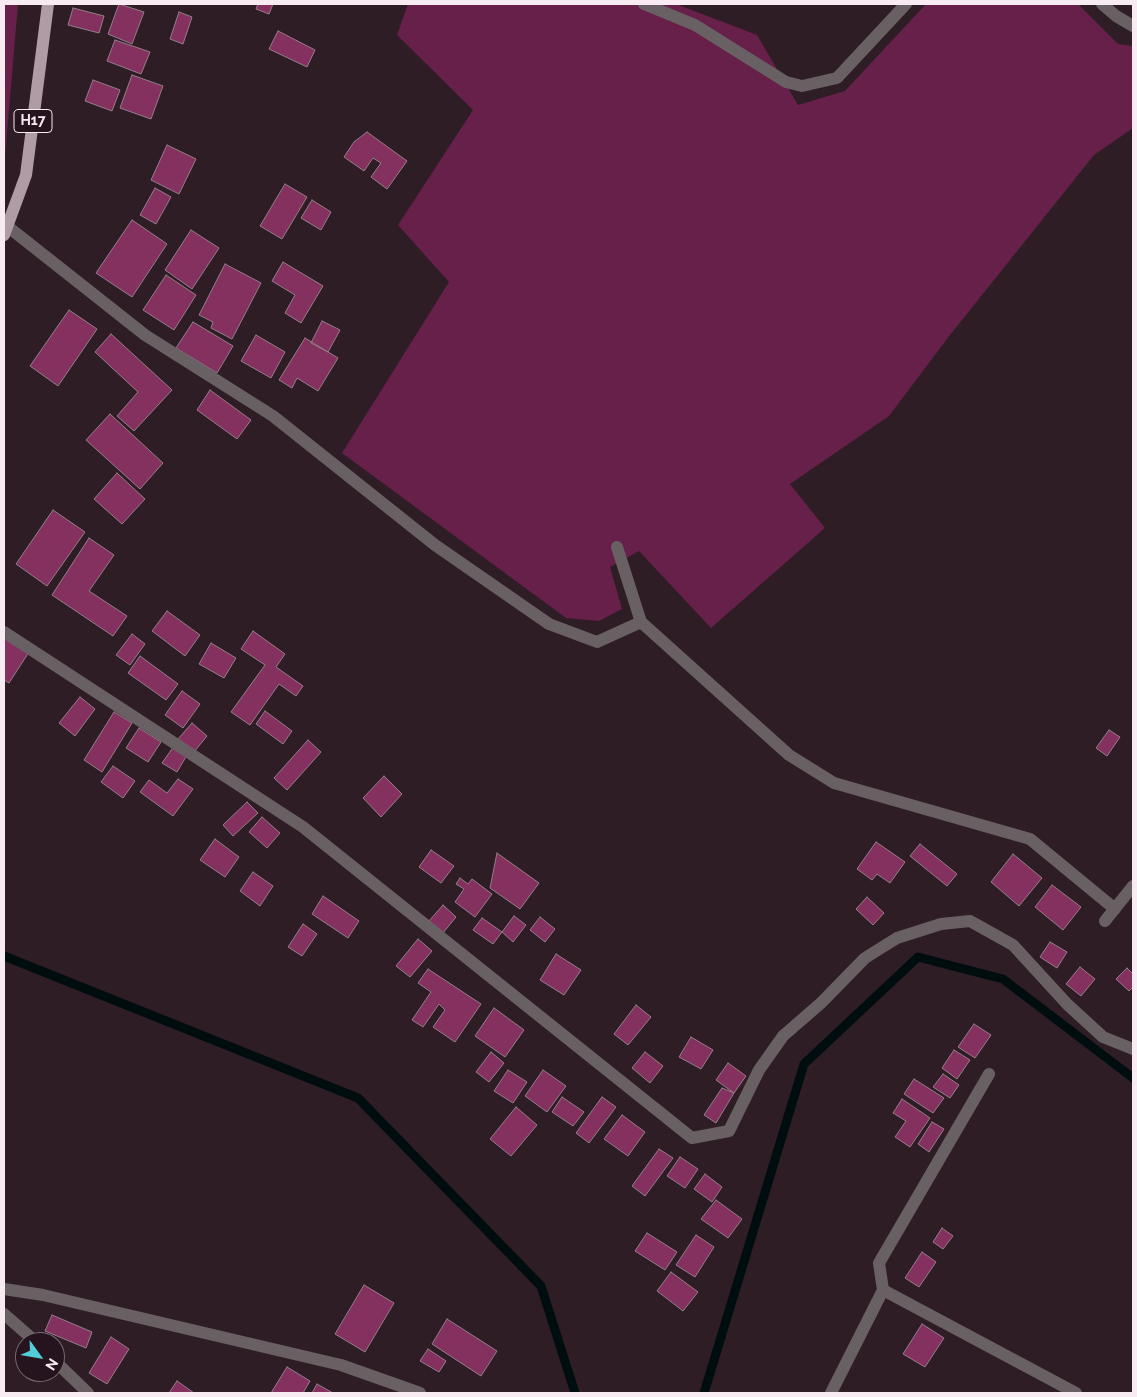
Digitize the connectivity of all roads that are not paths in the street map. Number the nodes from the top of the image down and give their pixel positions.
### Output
1 (48, 4) edge
2 (644, 4) edge
3 (906, 4) edge
4 (1102, 4) edge
5 (1133, 26) edge
6 (5, 230) edge
7 (618, 547) dead end
8 (641, 622) junction
9 (4, 632) edge
10 (1133, 886) edge
11 (1115, 908) junction
12 (1106, 921) dead end
13 (1133, 1049) edge
14 (990, 1074) dead end
15 (4, 1289) edge
16 (883, 1290) junction
17 (4, 1314) edge
18 (25, 1332) edge
19 (65, 1371) edge
20 (88, 1393) edge
21 (420, 1393) edge
22 (831, 1393) edge
23 (1076, 1393) edge

1 - 6 main road, H17
2 - 3 street
4 - 5 street
6 - 8 street
7 - 8 street
8 - 11 street
9 - 13 street
10 - 11 street
11 - 12 street
14 - 16 street
15 - 21 street
16 - 22 street
16 - 23 street
17 - 18 street
19 - 20 street

